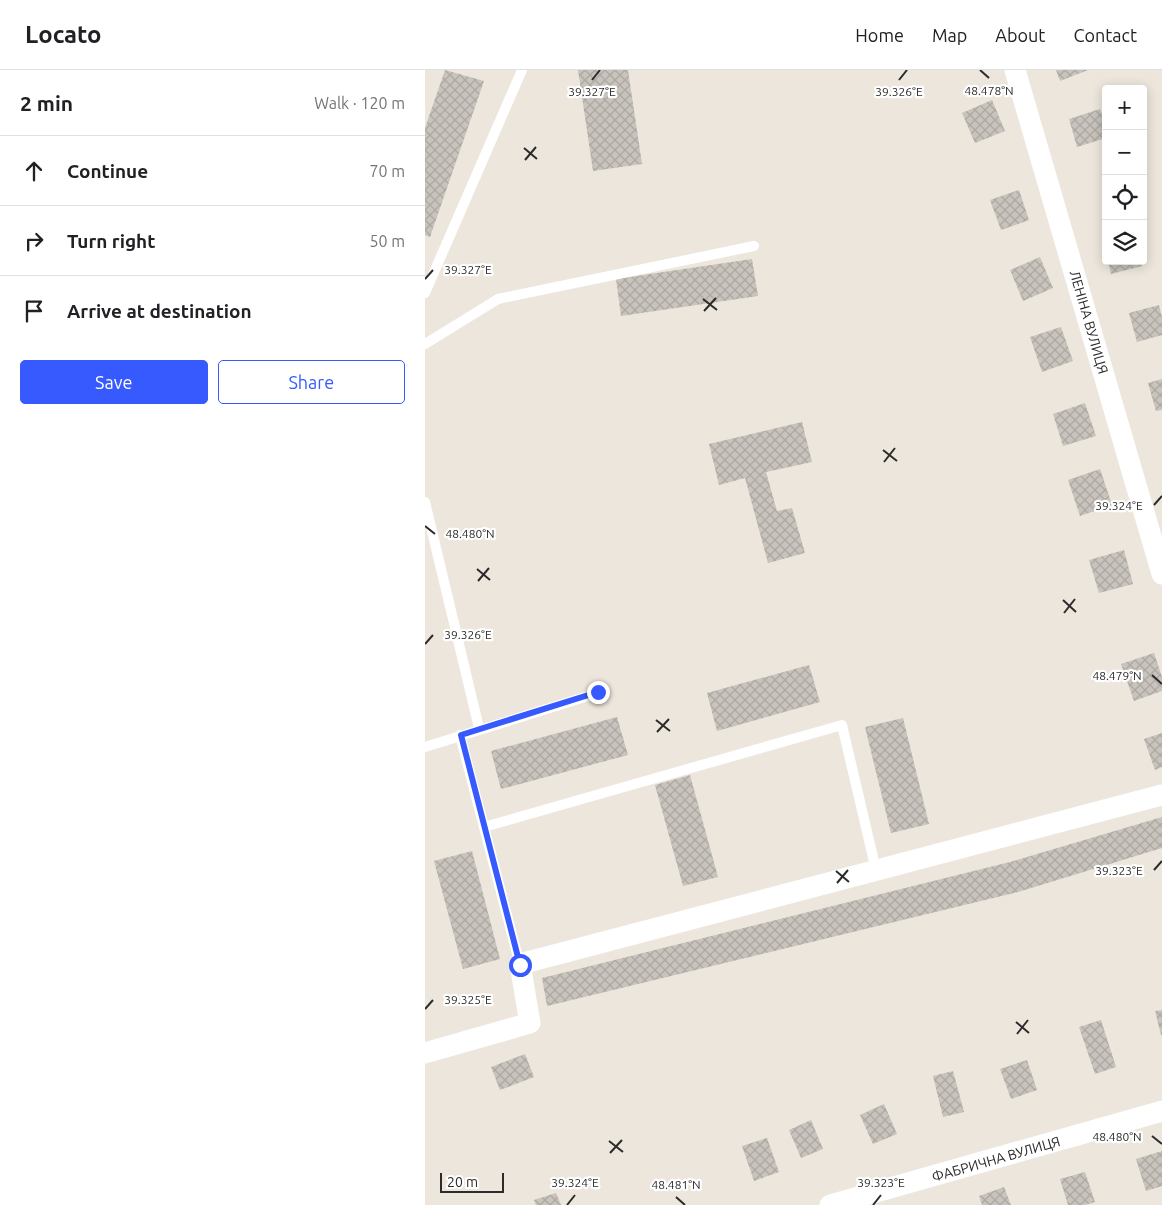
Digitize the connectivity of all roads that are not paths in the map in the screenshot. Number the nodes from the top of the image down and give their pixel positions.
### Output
1 (522, 70) edge
2 (1015, 70) edge
3 (754, 246) dead end
4 (425, 293) edge
5 (425, 344) edge
6 (425, 502) edge
7 (1162, 574) edge
8 (598, 692) dead end
9 (479, 728) junction
10 (461, 735) junction
11 (425, 747) edge
12 (1162, 795) edge
13 (484, 826) junction
14 (876, 870) junction
15 (520, 965) junction
16 (425, 1053) edge
17 (1162, 1111) edge
18 (830, 1205) edge

1 - 4 lane
2 - 7 street, ЛЕНІНА ВУЛИЦЯ
3 - 5 lane
6 - 9 lane
8 - 9 lane
9 - 10 lane
10 - 11 lane
10 - 13 lane
12 - 14 street
13 - 14 lane
13 - 15 lane
14 - 15 street
15 - 16 street
17 - 18 street, ФАБРИЧНА ВУЛИЦЯ

